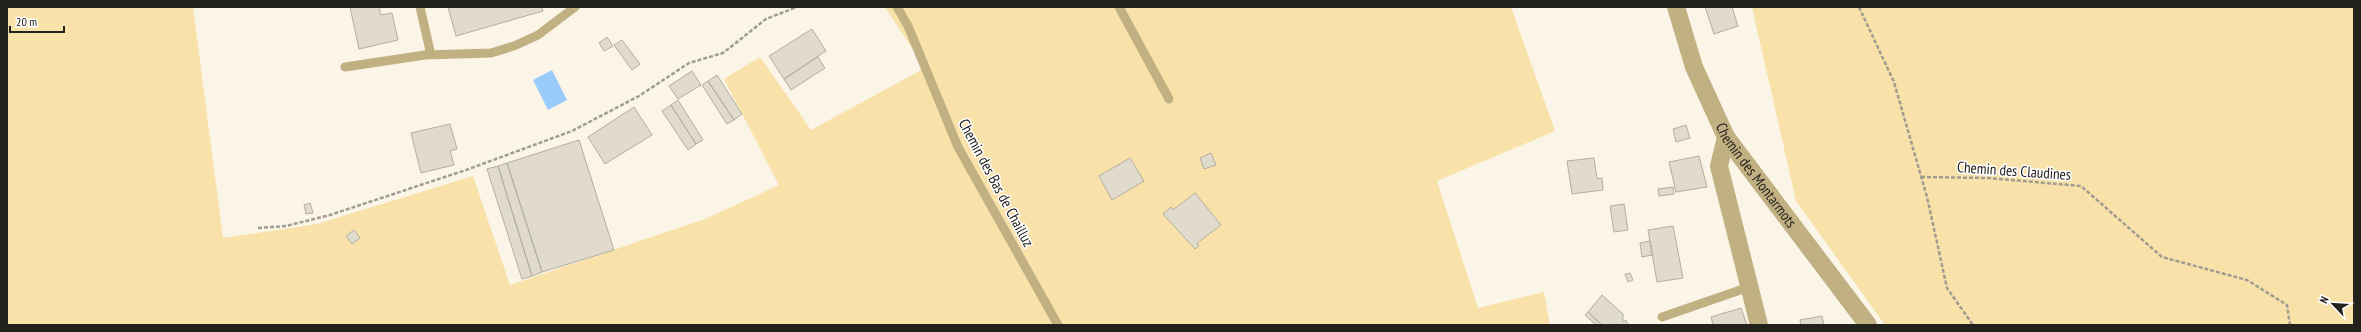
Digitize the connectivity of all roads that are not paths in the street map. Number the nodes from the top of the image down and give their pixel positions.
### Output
1 (420, 7) edge
2 (575, 7) edge
3 (897, 7) edge
4 (1119, 7) edge
5 (1676, 7) edge
6 (431, 55) junction
7 (345, 67) dead end
8 (1169, 100) dead end
9 (1726, 137) junction
10 (1749, 287) junction
11 (1662, 317) dead end
12 (1058, 325) edge
13 (1760, 325) edge
14 (1868, 325) edge

1 - 6 lane
2 - 6 lane
3 - 12 lane, Chemin des Bas de Chailluz
4 - 8 lane
5 - 9 street, Chemin des Montarmots
6 - 7 lane
9 - 10 street
9 - 14 street, Chemin des Montarmots
10 - 11 lane
10 - 13 street

